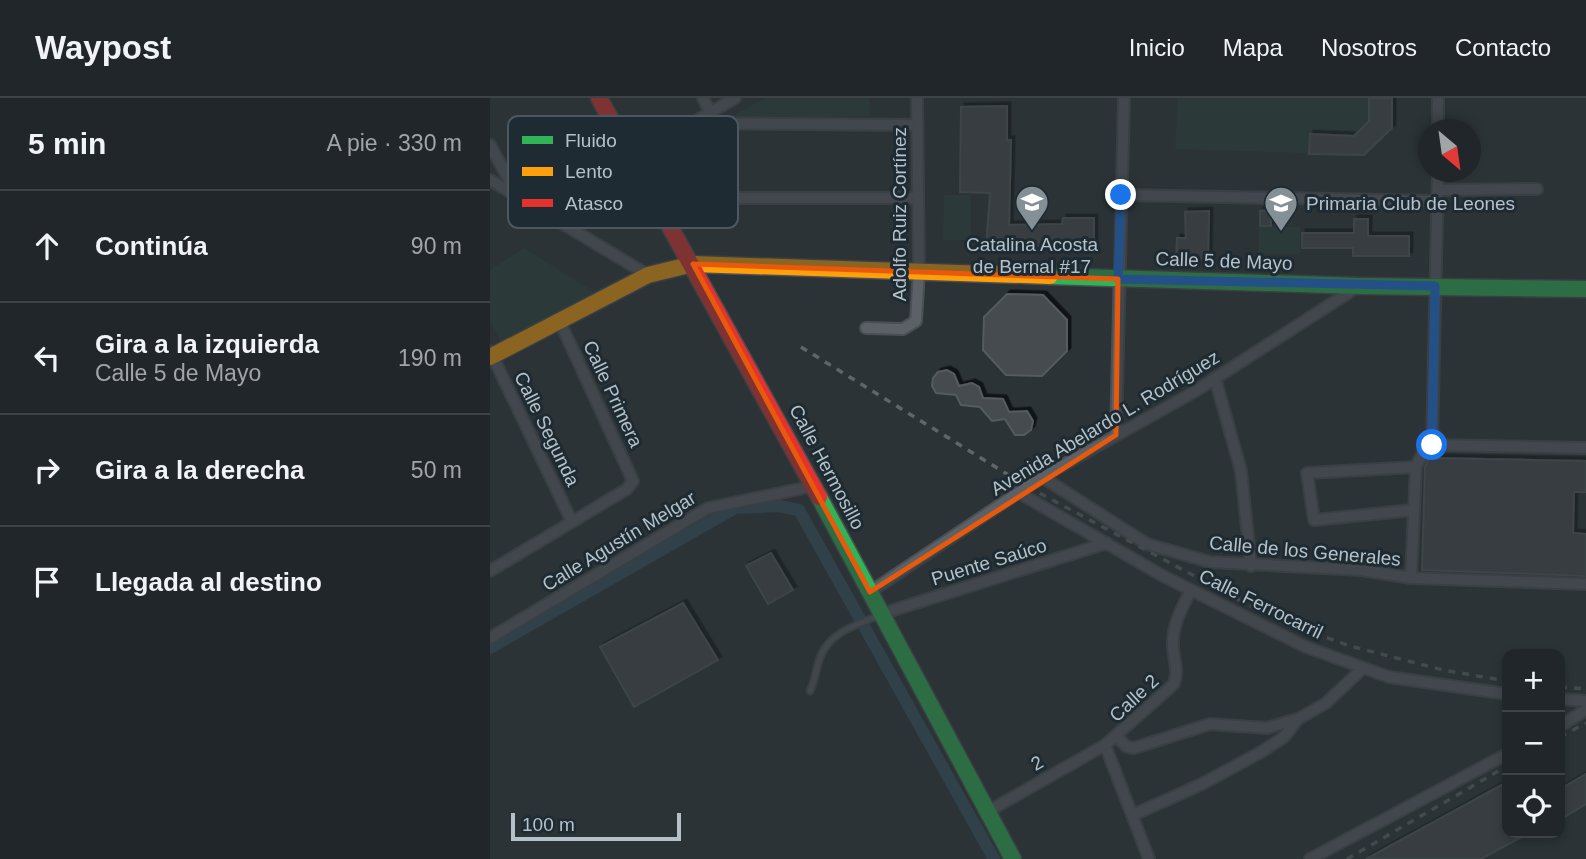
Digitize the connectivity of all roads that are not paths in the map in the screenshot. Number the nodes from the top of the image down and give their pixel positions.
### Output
1 (599, 98) edge
2 (703, 98) edge
3 (736, 98) edge
4 (917, 98) edge
5 (1124, 98) edge
6 (1438, 98) edge
7 (710, 112) junction
8 (609, 116) edge
9 (703, 116) edge
10 (1438, 119) edge
11 (738, 123) edge
12 (916, 125) junction
13 (490, 145) edge
14 (508, 178) edge
15 (490, 180) edge
16 (1438, 182) edge
17 (1537, 189) dead end
18 (508, 190) edge
19 (1121, 195) junction
20 (1437, 195) junction
21 (738, 198) edge
22 (917, 198) junction
23 (571, 228) edge
24 (671, 228) edge
25 (693, 264) junction
26 (919, 271) junction
27 (648, 275) junction
28 (1118, 279) junction
29 (1359, 286) junction
30 (1435, 286) junction
31 (1586, 289) edge
32 (560, 322) junction
33 (866, 327) dead end
34 (491, 355) edge
35 (1215, 379) junction
36 (1116, 435) junction
37 (1432, 445) junction
38 (1586, 448) edge
39 (1416, 467) junction
40 (1042, 477) junction
41 (814, 486) junction
42 (1019, 493) junction
43 (1413, 510) junction
44 (572, 522) junction
45 (1107, 544) junction
46 (1251, 566) junction
47 (490, 571) edge
48 (1411, 578) junction
49 (1586, 584) edge
50 (1191, 590) junction
51 (870, 592) junction
52 (881, 614) junction
53 (490, 638) edge
54 (1362, 669) junction
55 (810, 691) dead end
56 (1502, 693) edge
57 (1565, 699) edge
58 (1586, 701) edge
59 (1586, 710) edge
60 (1298, 719) junction
61 (1565, 723) edge
62 (1117, 737) junction
63 (1105, 745) junction
64 (1502, 757) edge
65 (987, 812) junction
66 (1133, 815) junction
67 (1013, 859) edge
68 (1149, 859) edge
69 (1310, 859) edge

1 - 8 street, Calle Hermosillo
2 - 7 street
3 - 7 street
4 - 12 street, Adolfo Ruiz Cortínez
5 - 19 street
6 - 10 street
7 - 9 street
11 - 12 street
12 - 22 street, Adolfo Ruiz Cortínez
13 - 14 street
15 - 18 street
16 - 20 street
17 - 20 street
19 - 20 street
19 - 28 street
20 - 30 street
21 - 22 street
22 - 26 street, Adolfo Ruiz Cortínez
23 - 27 street
24 - 25 street, Calle Hermosillo
25 - 26 street, Calle 5 de Mayo
25 - 27 street, Calle 5 de Mayo
25 - 41 street, Calle Hermosillo
26 - 28 street, Calle 5 de Mayo
26 - 33 street, Adolfo Ruiz Cortínez
27 - 32 street, Calle 5 de Mayo
28 - 29 street, Calle 5 de Mayo
28 - 36 street
29 - 30 street, Calle 5 de Mayo
29 - 35 street, Avenida Abelardo L. Rodríguez
30 - 31 street, Calle 5 de Mayo
30 - 37 street
32 - 34 street, Calle 5 de Mayo
32 - 44 street, Calle Primera
34 - 44 street, Calle Segunda
35 - 36 street, Avenida Abelardo L. Rodríguez
35 - 46 street
36 - 40 street, Avenida Abelardo L. Rodríguez
37 - 38 street
37 - 39 street
39 - 43 street
39 - 43 street
40 - 42 street, Avenida Abelardo L. Rodríguez
40 - 46 street, Calle de los Generales
41 - 51 street, Calle Hermosillo
41 - 53 street, Calle Agustín Melgar
42 - 45 street, Calle Ferrocarril
42 - 51 street, Avenida Abelardo L. Rodríguez
43 - 48 street
44 - 47 street
45 - 50 street, Calle Ferrocarril
45 - 52 street, Puente Saúco
46 - 48 street, Calle de los Generales
48 - 49 street, Calle de los Generales
50 - 54 street, Calle Ferrocarril
50 - 62 street, Calle 2
51 - 52 street, Calle Hermosillo
52 - 55 lane
52 - 65 street, Calle Hermosillo
54 - 56 street, Calle Ferrocarril
54 - 60 street
57 - 58 street
59 - 61 street
60 - 62 street
60 - 66 street
62 - 63 street, Calle 2
63 - 65 street, 2
63 - 66 street
64 - 69 street
65 - 67 street, Calle Hermosillo
66 - 68 street

